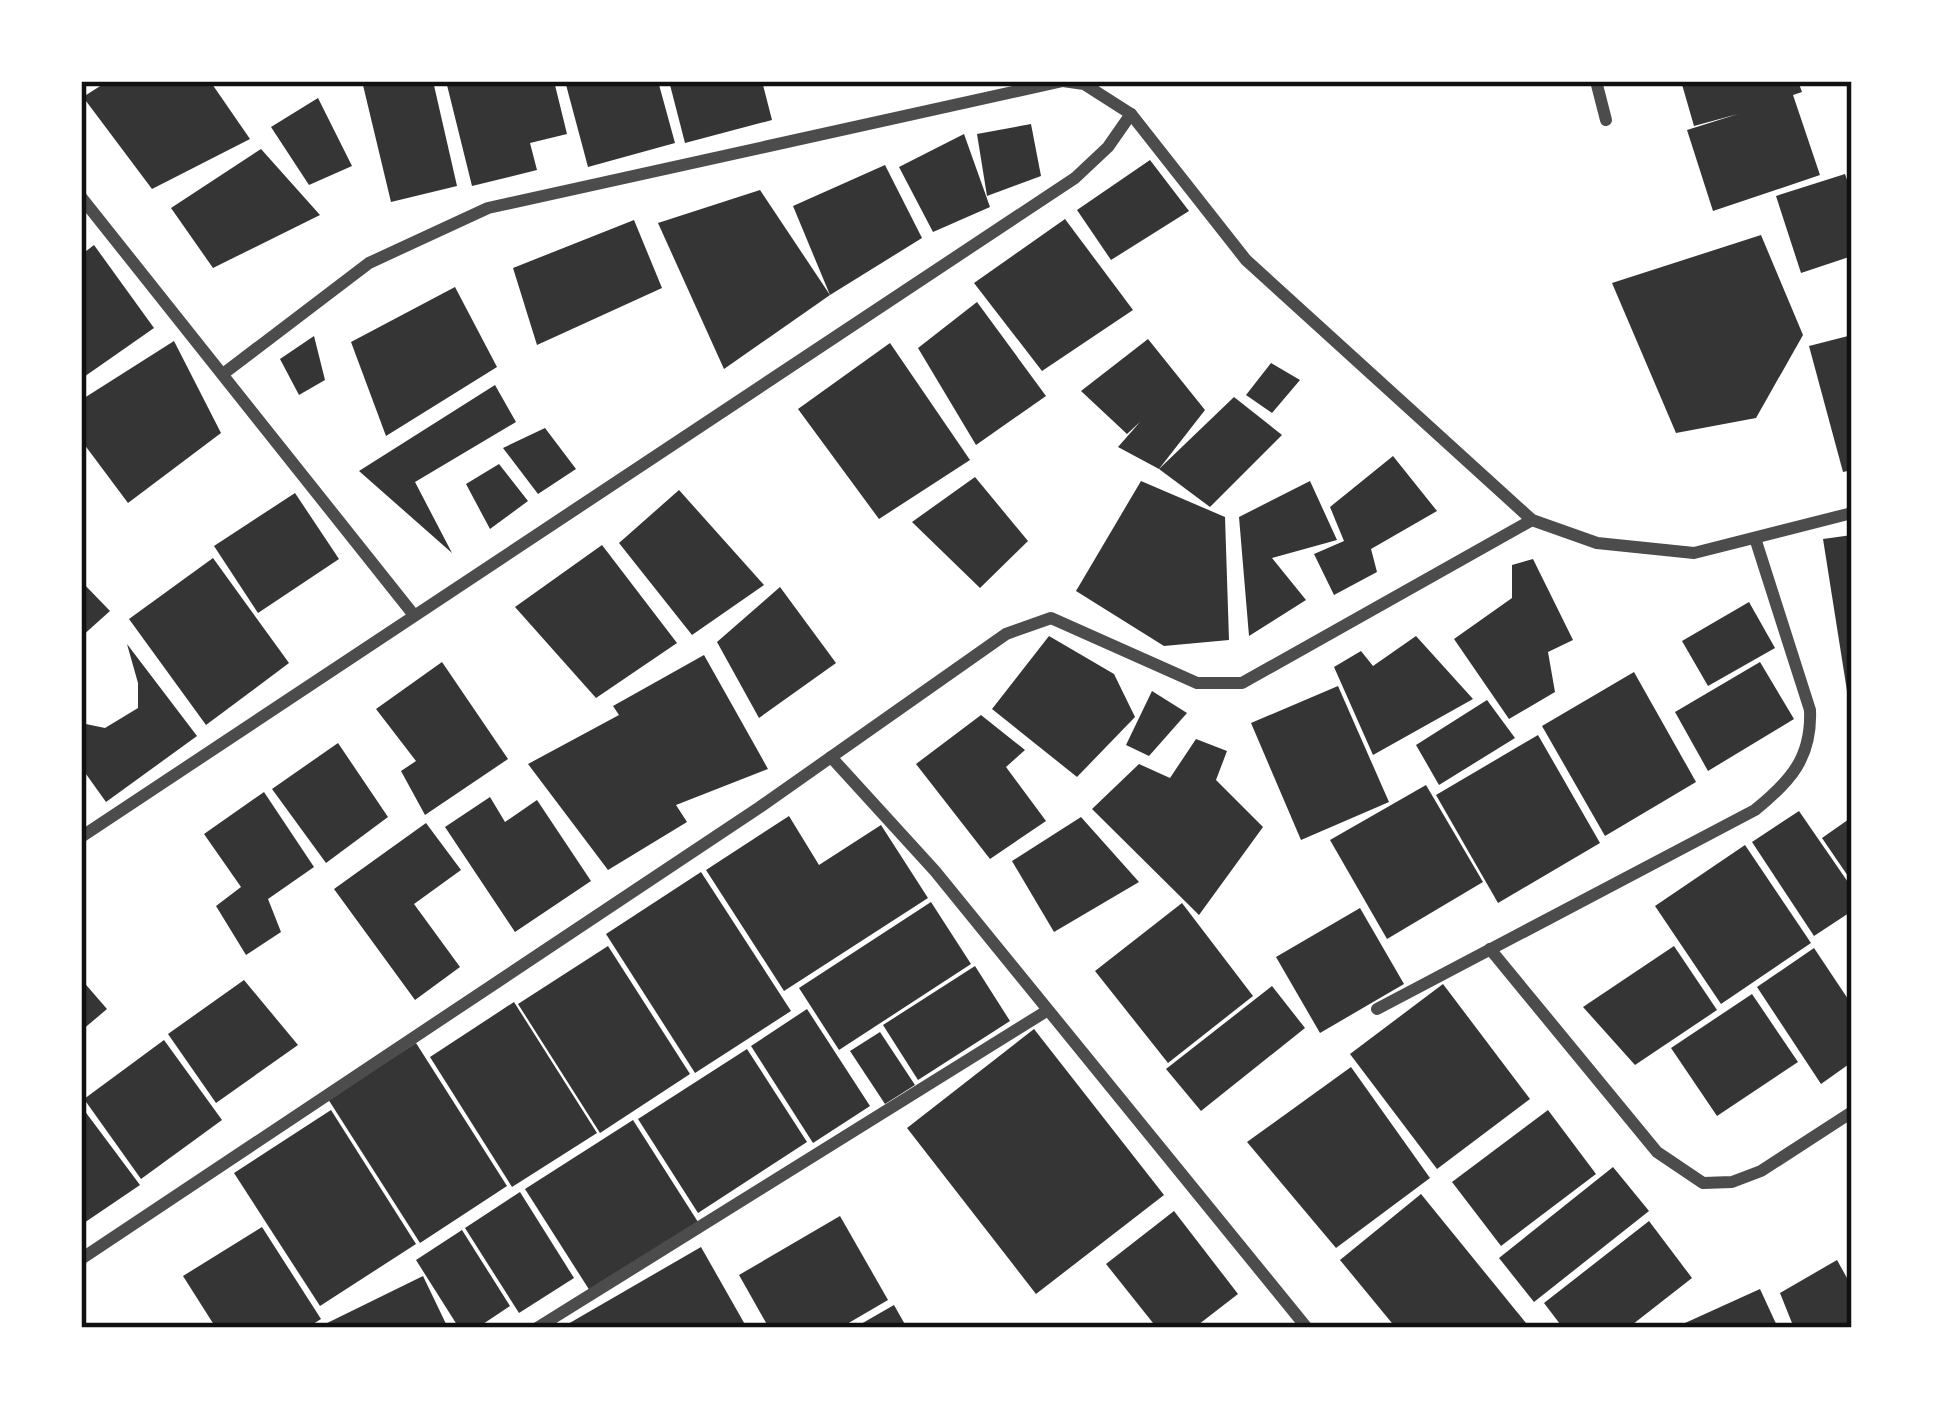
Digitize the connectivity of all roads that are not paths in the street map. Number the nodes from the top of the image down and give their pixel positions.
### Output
1 (1063, 81) edge
2 (1596, 81) edge
3 (1131, 114) junction
4 (1606, 121) dead end
5 (81, 197) edge
6 (223, 374) junction
7 (1852, 512) edge
8 (1532, 520) junction
9 (1755, 538) junction
10 (412, 614) junction
11 (831, 757) junction
12 (81, 837) edge
13 (1490, 949) junction
14 (1377, 1009) dead end
15 (1045, 1012) junction
16 (1852, 1112) edge
17 (81, 1259) edge
18 (537, 1328) edge
19 (1307, 1328) edge

1 - 3 street
1 - 6 street
2 - 4 street
3 - 8 street
3 - 10 street
5 - 6 street
6 - 10 street
7 - 9 street
8 - 9 street
8 - 11 street
9 - 13 street
10 - 12 street
11 - 15 street
11 - 17 street
13 - 14 street
13 - 16 street
15 - 18 street
15 - 19 street

